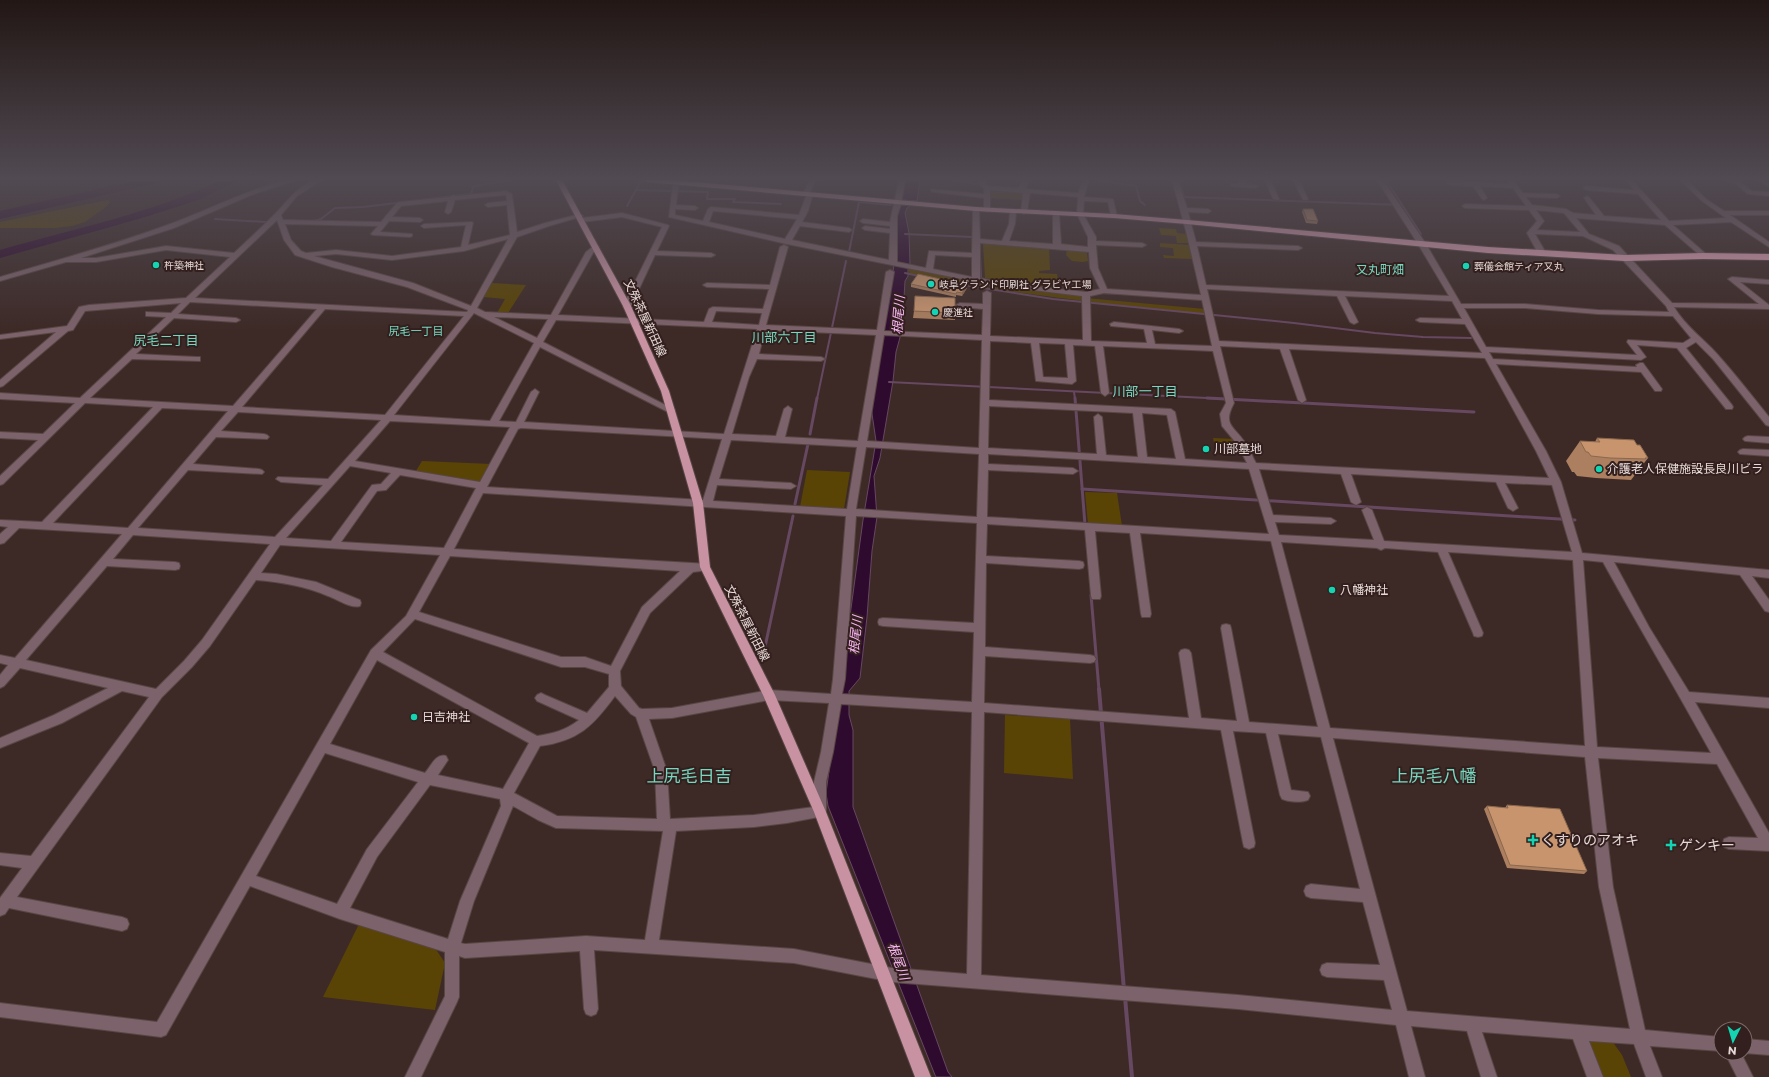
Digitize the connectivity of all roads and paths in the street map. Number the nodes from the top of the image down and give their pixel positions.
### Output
1 (160, 230) edge
2 (265, 230) edge
3 (284, 230) edge
4 (378, 230) edge
5 (468, 230) edge
6 (513, 230) edge
7 (530, 230) edge
8 (587, 230) edge
9 (664, 230) edge
10 (732, 230) edge
11 (794, 230) edge
12 (894, 230) edge
13 (975, 230) edge
14 (1010, 230) edge
15 (1057, 230) edge
16 (1089, 230) edge
17 (1190, 230) edge
18 (1275, 230) edge
19 (1413, 230) edge
20 (1583, 230) edge
21 (1675, 230) edge
22 (1748, 230) edge
23 (1532, 232) joint
24 (1586, 234) junction
25 (410, 235) dead end
26 (514, 236) junction
27 (975, 241) junction
28 (1005, 243) junction
29 (1194, 244) junction
30 (1422, 244) junction
31 (786, 245) junction
32 (1142, 245) dead end
33 (1769, 245) edge
34 (1057, 246) junction
35 (1092, 246) junction
36 (595, 247) junction
37 (1298, 248) dead end
38 (464, 249) junction
39 (653, 253) junction
40 (1542, 253) junction
41 (303, 254) junction
42 (235, 255) junction
43 (711, 255) dead end
44 (975, 255) junction
45 (1703, 256) junction
46 (1769, 257) edge
47 (1625, 258) junction
48 (69, 260) junction
49 (891, 268) junction
50 (929, 270) junction
51 (0, 279) edge
52 (976, 281) junction
53 (1769, 282) edge
54 (707, 285) dead end
55 (0, 286) edge
56 (773, 287) junction
57 (1203, 287) junction
58 (1104, 291) junction
59 (987, 293) dead end
60 (1340, 293) junction
61 (1086, 294) junction
62 (1206, 298) junction
63 (188, 300) junction
64 (1456, 303) junction
65 (1670, 305) junction
66 (627, 306) junction
67 (960, 306) dead end
68 (323, 307) junction
69 (986, 307) junction
70 (1768, 307) edge
71 (471, 311) junction
72 (766, 311) junction
73 (149, 314) dead end
74 (486, 314) junction
75 (1675, 314) junction
76 (172, 316) junction
77 (553, 317) junction
78 (236, 320) dead end
79 (1420, 320) dead end
80 (633, 321) junction
81 (1354, 322) dead end
82 (1467, 322) junction
83 (707, 324) junction
84 (1114, 324) dead end
85 (761, 326) junction
86 (1148, 327) junction
87 (65, 329) junction
88 (1179, 331) dead end
89 (881, 332) junction
90 (0, 337) edge
91 (986, 338) junction
92 (1696, 339) junction
93 (1035, 340) junction
94 (538, 342) junction
95 (1068, 342) junction
96 (1087, 343) junction
97 (1099, 344) junction
98 (1151, 346) junction
99 (1216, 346) junction
100 (1680, 346) junction
101 (1284, 347) junction
102 (1486, 355) junction
103 (130, 356) junction
104 (754, 356) junction
105 (1634, 357) junction
106 (197, 359) dead end
107 (821, 360) dead end
108 (1643, 370) junction
109 (0, 384) edge
110 (1658, 389) dead end
111 (535, 392) dead end
112 (1105, 393) dead end
113 (0, 396) edge
114 (1302, 400) dead end
115 (82, 401) junction
116 (985, 403) junction
117 (160, 405) junction
118 (1729, 407) dead end
119 (788, 409) dead end
120 (236, 410) junction
121 (670, 410) junction
122 (1137, 410) junction
123 (1098, 417) dead end
124 (387, 418) junction
125 (493, 423) junction
126 (1769, 423) edge
127 (517, 426) junction
128 (215, 434) junction
129 (678, 434) junction
130 (0, 435) edge
131 (46, 437) junction
132 (728, 437) junction
133 (264, 438) dead end
134 (780, 439) junction
135 (1748, 439) dead end
136 (1769, 440) edge
137 (862, 443) junction
138 (984, 451) junction
139 (1743, 452) dead end
140 (1769, 453) edge
141 (1102, 458) junction
142 (1143, 460) junction
143 (1181, 462) junction
144 (349, 463) junction
145 (1253, 466) junction
146 (186, 467) junction
147 (983, 467) junction
148 (1073, 471) dead end
149 (1345, 471) junction
150 (260, 472) dead end
151 (397, 472) junction
152 (281, 479) dead end
153 (1499, 479) junction
154 (0, 482) edge
155 (331, 482) junction
156 (714, 482) junction
157 (1556, 482) junction
158 (791, 486) dead end
159 (481, 488) junction
160 (1356, 502) dead end
161 (702, 503) junction
162 (1513, 508) dead end
163 (1367, 510) dead end
164 (856, 513) junction
165 (1270, 518) junction
166 (983, 520) junction
167 (1331, 521) dead end
168 (0, 523) edge
169 (17, 524) junction
170 (44, 526) junction
171 (1090, 527) junction
172 (1135, 530) junction
173 (131, 532) junction
174 (1276, 537) junction
175 (0, 540) edge
176 (278, 540) junction
177 (333, 545) junction
178 (1381, 546) junction
179 (1442, 549) junction
180 (447, 551) junction
181 (1578, 556) junction
182 (982, 558) junction
183 (1606, 558) junction
184 (105, 562) junction
185 (1079, 565) dead end
186 (175, 566) dead end
187 (705, 567) junction
188 (690, 568) junction
189 (1743, 571) junction
190 (1769, 574) edge
191 (252, 576) junction
192 (1096, 596) dead end
193 (356, 603) dead end
194 (1769, 608) edge
195 (412, 614) junction
196 (1146, 614) dead end
197 (883, 622) dead end
198 (979, 628) junction
199 (1226, 628) dead end
200 (1478, 633) dead end
201 (375, 652) junction
202 (979, 652) junction
203 (1185, 653) dead end
204 (0, 659) edge
205 (1090, 659) dead end
206 (17, 663) junction
207 (614, 671) junction
208 (0, 683) edge
209 (119, 686) junction
210 (615, 688) junction
211 (158, 694) junction
212 (770, 695) junction
213 (1686, 697) junction
214 (541, 698) dead end
215 (837, 700) junction
216 (1769, 703) edge
217 (978, 707) junction
218 (641, 714) junction
219 (590, 719) junction
220 (1196, 723) junction
221 (1226, 725) junction
222 (1244, 726) junction
223 (1271, 728) junction
224 (1327, 732) junction
225 (536, 741) junction
226 (0, 743) edge
227 (322, 747) junction
228 (1591, 752) junction
229 (1720, 759) junction
230 (442, 760) dead end
231 (428, 779) junction
232 (506, 795) junction
233 (1304, 796) dead end
234 (820, 812) junction
235 (667, 825) junction
236 (1768, 842) edge
237 (1729, 843) dead end
238 (1249, 844) dead end
239 (0, 859) edge
240 (34, 863) junction
241 (247, 879) junction
242 (1311, 891) dead end
243 (1368, 896) junction
244 (3, 905) edge
245 (340, 912) junction
246 (122, 924) dead end
247 (586, 944) junction
248 (452, 948) junction
249 (651, 948) junction
250 (1327, 970) dead end
251 (1389, 973) junction
252 (887, 974) junction
253 (974, 981) junction
254 (591, 1009) dead end
255 (0, 1010) edge
256 (1401, 1018) junction
257 (1472, 1024) junction
258 (1578, 1032) junction
259 (1639, 1037) junction
260 (1713, 1043) edge
261 (1753, 1047) edge
262 (1769, 1048) edge
263 (1737, 1061) edge
264 (414, 1077) edge
265 (923, 1077) edge
266 (1417, 1077) edge
267 (1490, 1077) edge
268 (1596, 1077) edge
269 (1654, 1077) edge
270 (1746, 1077) edge

1 - 48 street
2 - 42 street
3 - 41 street
4 - 25 street
5 - 38 street
6 - 26 street
7 - 26 street
8 - 36 main road, 文殊茶屋新田線
9 - 39 street
10 - 31 street
11 - 31 street
12 - 49 street
13 - 27 street
14 - 28 street
15 - 34 street
16 - 35 street
17 - 29 street
18 - 30 highway
19 - 30 street
20 - 24 street
21 - 45 street
22 - 33 street
23 - 24 street
23 - 40 street
24 - 47 street
26 - 38 street
26 - 71 street
27 - 28 street
27 - 44 street
28 - 34 street
29 - 37 street
29 - 57 street
30 - 40 highway
30 - 64 street
31 - 49 street
31 - 56 street
32 - 35 street
34 - 35 street
35 - 58 street
36 - 66 main road, 文殊茶屋新田線
36 - 77 street
38 - 41 street
39 - 43 street
39 - 66 street
40 - 47 highway
41 - 71 street
42 - 48 street
42 - 63 street
44 - 50 street
44 - 52 street
45 - 46 highway
45 - 47 highway
47 - 65 street
48 - 51 street
48 - 55 street
49 - 50 street
49 - 89 street
50 - 52 street
52 - 61 street
53 - 70 street
54 - 56 street
56 - 72 street
57 - 60 street
57 - 62 street
58 - 61 street
58 - 62 street
59 - 69 street
60 - 64 street
60 - 81 street
61 - 96 street
62 - 99 street
63 - 68 street
63 - 76 street
63 - 87 street
64 - 75 street
64 - 82 street
65 - 70 street
65 - 75 street
66 - 80 main road, 文殊茶屋新田線
67 - 69 street
68 - 71 street
68 - 120 street
69 - 91 street
71 - 74 street
71 - 124 street
72 - 83 street
72 - 85 street
73 - 76 street
74 - 77 street
74 - 94 street
75 - 92 street
76 - 78 street
76 - 103 street
77 - 80 street
77 - 94 street
79 - 82 street
80 - 83 street
80 - 121 main road, 文殊茶屋新田線
82 - 102 street
83 - 85 street
84 - 86 street
85 - 89 street
85 - 104 street
86 - 88 street
86 - 98 street
87 - 90 street
87 - 109 street
89 - 91 street
89 - 137 street
91 - 93 street
91 - 116 street
92 - 100 street
92 - 126 street
93 - 95 street
93 - 95 street
94 - 121 street
94 - 125 street
95 - 96 street
96 - 97 street
97 - 98 street
97 - 112 street
98 - 99 street
99 - 101 street
99 - 145 street
100 - 105 street
100 - 118 street
101 - 102 street
101 - 114 street
102 - 105 street
102 - 108 street
102 - 157 street
103 - 106 street
103 - 115 street
104 - 107 street
104 - 132 street
105 - 108 street
108 - 110 street
111 - 127 street
113 - 115 street
115 - 117 street
115 - 131 street
116 - 122 street
116 - 138 street
117 - 120 street
117 - 170 street
119 - 134 street
120 - 124 street
120 - 128 street
121 - 129 main road, 文殊茶屋新田線
122 - 142 street
122 - 143 street
123 - 141 street
124 - 125 street
124 - 144 street
125 - 127 street
127 - 129 street
127 - 159 street
128 - 133 street
128 - 146 street
129 - 132 street
129 - 161 main road, 文殊茶屋新田線
130 - 131 street
131 - 154 street
132 - 134 street
132 - 156 street
134 - 137 street
135 - 136 street
137 - 138 street
137 - 164 street
138 - 141 street
138 - 147 street
139 - 140 street
141 - 142 street
142 - 143 street
143 - 145 street
144 - 151 street
144 - 155 street
145 - 149 street
145 - 165 street
146 - 150 street
146 - 173 street
147 - 148 street
147 - 166 street
149 - 153 street
149 - 160 street
151 - 159 street
151 - 177 street
152 - 155 street
153 - 157 street
153 - 162 street
155 - 176 street
156 - 158 street
156 - 161 street
157 - 181 street
159 - 161 street
159 - 180 street
161 - 164 street
161 - 187 main road, 文殊茶屋新田線
163 - 178 street
164 - 166 street
164 - 215 street
165 - 167 street
165 - 174 street
166 - 171 street
166 - 182 street
168 - 169 street
169 - 170 street
169 - 175 street
170 - 173 street
171 - 172 street
171 - 192 street
172 - 174 street
172 - 196 street
173 - 176 street
173 - 184 street
174 - 178 street
174 - 224 street
176 - 177 street
176 - 191 street
177 - 180 street
178 - 179 street
179 - 181 street
179 - 200 street
180 - 188 street
180 - 195 street
181 - 183 street
181 - 228 street
182 - 185 street
182 - 198 street
183 - 189 street
183 - 213 street
184 - 186 street
184 - 206 street
187 - 188 street
187 - 212 main road, 文殊茶屋新田線
188 - 207 street
189 - 190 street
189 - 194 street
191 - 193 street
191 - 211 street
195 - 201 street
195 - 207 street
197 - 198 street
198 - 202 street
199 - 222 street
201 - 225 street
201 - 227 street
202 - 205 street
202 - 217 street
203 - 220 street
204 - 206 street
206 - 208 street
206 - 209 street
207 - 210 street
209 - 211 street
209 - 226 street
210 - 218 street
210 - 219 street
211 - 240 street
212 - 215 street
212 - 218 street
212 - 234 main road, 文殊茶屋新田線
213 - 216 street
213 - 229 street
214 - 219 street
215 - 217 street
215 - 234 street
217 - 220 street
217 - 253 street
218 - 235 street
219 - 225 street
220 - 221 street
221 - 222 street
221 - 238 street
222 - 223 street
223 - 224 street
223 - 233 street
224 - 228 street
224 - 243 street
225 - 232 street
227 - 231 street
227 - 241 street
228 - 229 street
228 - 259 street
229 - 236 street
230 - 231 street
231 - 232 street
231 - 245 street
232 - 235 street
232 - 248 street
234 - 235 street
234 - 252 main road, 文殊茶屋新田線
235 - 249 street
236 - 237 street
239 - 240 street
240 - 244 street
241 - 245 street
241 - 255 street
242 - 243 street
243 - 251 street
244 - 246 street
245 - 248 street
247 - 248 street
247 - 249 street
247 - 254 street
248 - 264 street
249 - 252 street
250 - 251 street
251 - 256 street
252 - 253 street
252 - 265 main road, 文殊茶屋新田線
253 - 256 street
256 - 257 street
256 - 266 street
257 - 258 street
257 - 267 street
258 - 259 street
258 - 268 street
259 - 260 street
259 - 269 street
261 - 262 street
263 - 270 street

